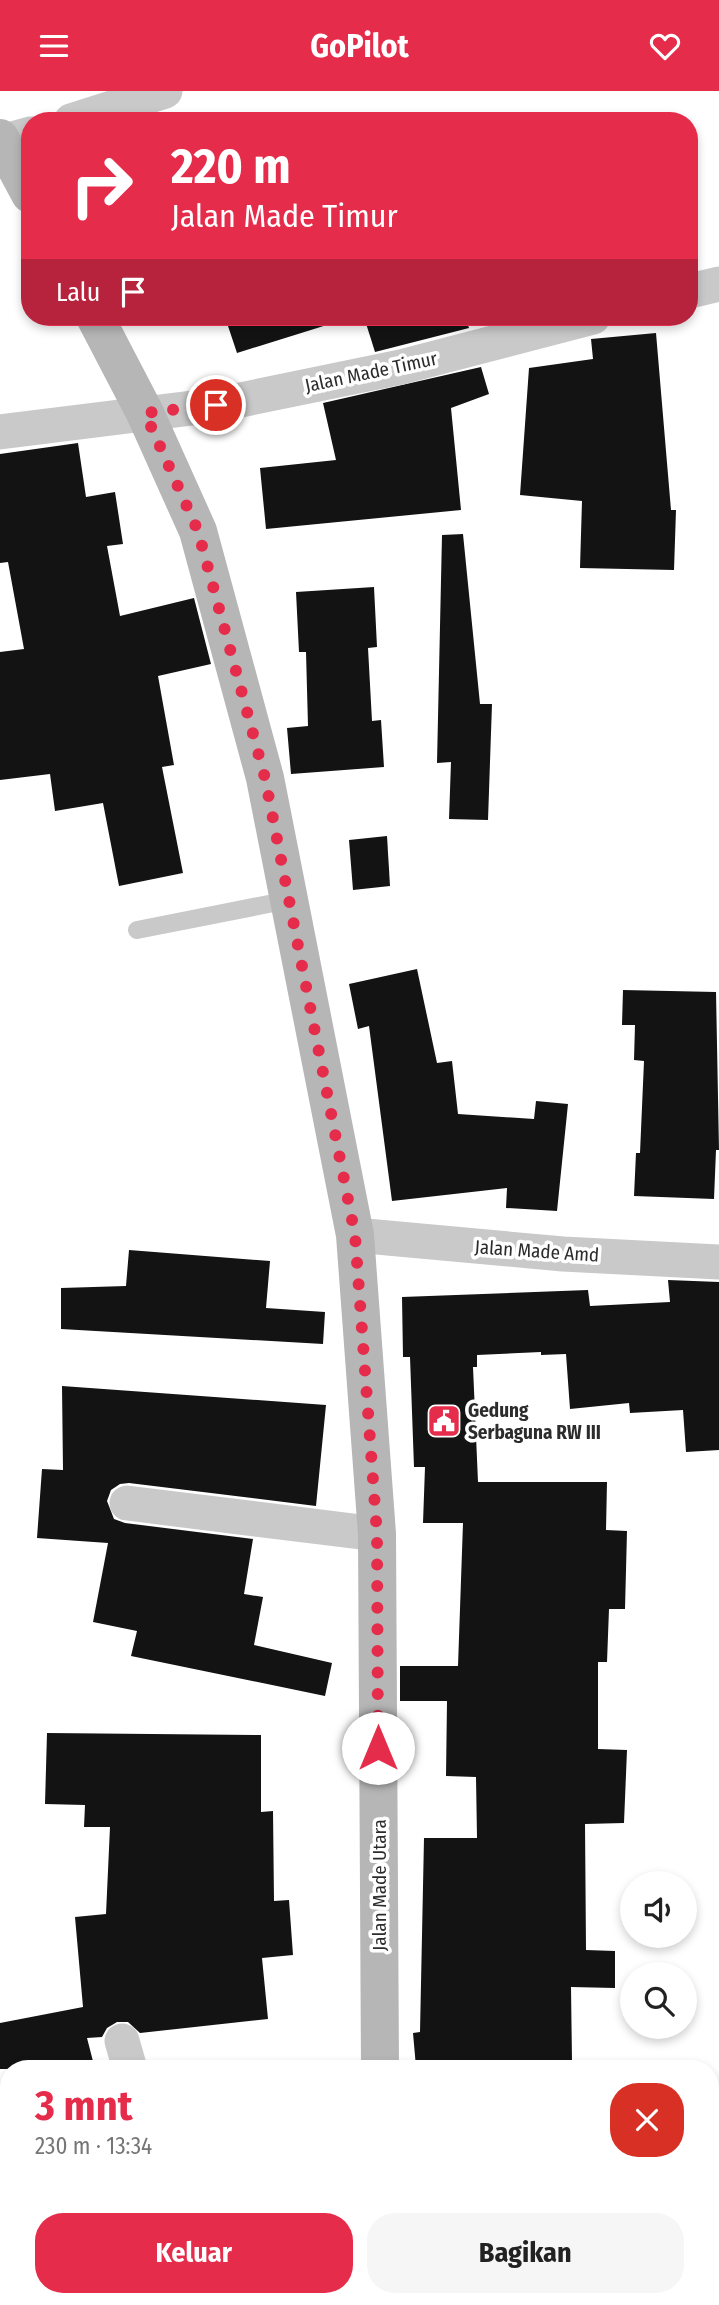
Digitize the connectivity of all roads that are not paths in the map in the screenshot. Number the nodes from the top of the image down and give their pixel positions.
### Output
1 (165, 91) edge
2 (99, 112) edge
3 (11, 138) edge
4 (21, 167) edge
5 (719, 284) edge
6 (698, 289) edge
7 (99, 326) edge
8 (558, 326) edge
9 (145, 413) junction
10 (0, 432) edge
11 (289, 900) junction
12 (137, 930) dead end
13 (355, 1235) junction
14 (719, 1262) edge
15 (127, 1503) dead end
16 (377, 1534) junction
17 (380, 2060) edge

1 - 2 street
3 - 4 street
5 - 6 street
7 - 9 street, Jalan Made Utara
8 - 9 street, Jalan Made Timur
9 - 10 street, Jalan Made Timur
9 - 11 street, Jalan Made Utara
11 - 12 lane
11 - 13 street, Jalan Made Utara
13 - 14 street, Jalan Made Amd
13 - 16 street, Jalan Made Utara
15 - 16 street
16 - 17 street, Jalan Made Utara

